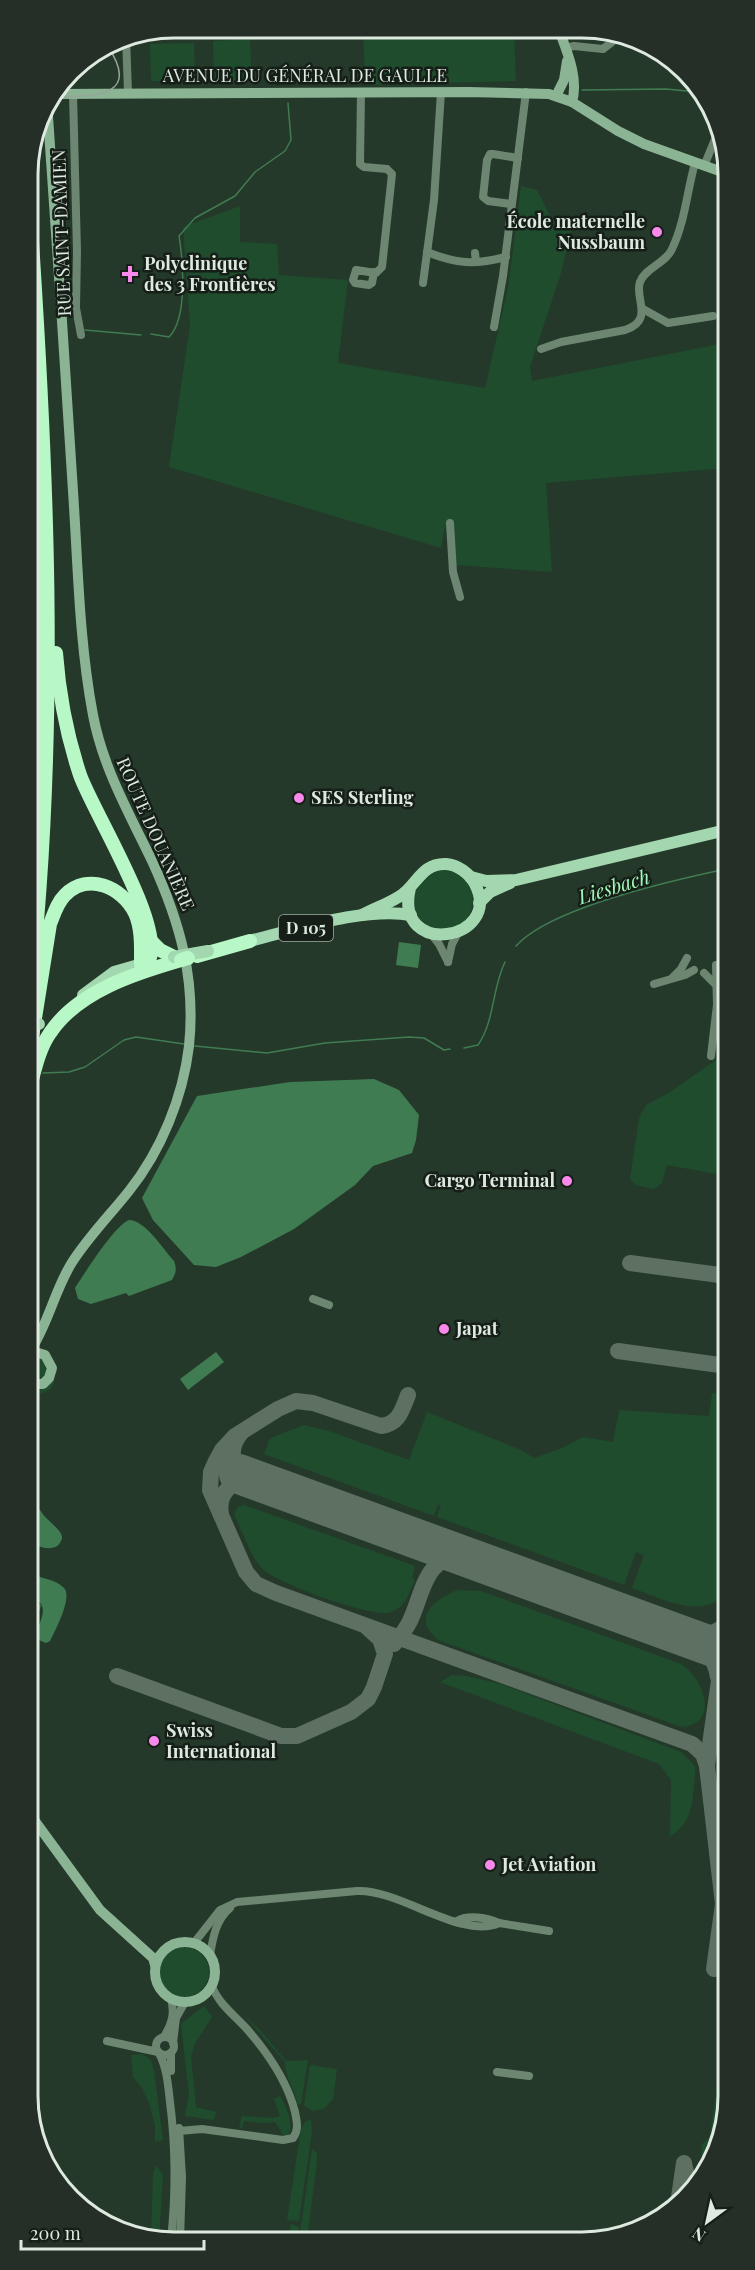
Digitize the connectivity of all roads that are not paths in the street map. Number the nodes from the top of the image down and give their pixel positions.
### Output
1 (561, 38) edge
2 (612, 41) edge
3 (126, 46) edge
4 (566, 53) junction
5 (361, 92) junction
6 (441, 92) junction
7 (525, 92) junction
8 (128, 93) junction
9 (73, 94) junction
10 (62, 96) edge
11 (556, 96) junction
12 (572, 102) junction
13 (53, 111) edge
14 (713, 140) edge
15 (518, 158) junction
16 (699, 164) junction
17 (718, 170) edge
18 (511, 204) junction
19 (427, 252) junction
20 (475, 253) dead end
21 (506, 257) junction
22 (476, 262) junction
23 (374, 272) dead end
24 (423, 283) dead end
25 (643, 309) junction
26 (713, 316) dead end
27 (494, 327) dead end
28 (81, 335) dead end
29 (541, 349) dead end
30 (38, 350) edge
31 (450, 523) dead end
32 (460, 597) dead end
33 (49, 601) junction
34 (718, 832) edge
35 (471, 877) junction
36 (516, 880) junction
37 (410, 888) junction
38 (38, 896) edge
39 (479, 903) junction
40 (362, 915) junction
41 (411, 915) junction
42 (458, 933) junction
43 (431, 934) junction
44 (151, 941) junction
45 (250, 941) junction
46 (183, 958) junction
47 (687, 958) dead end
48 (145, 963) junction
49 (716, 965) dead end
50 (694, 970) dead end
51 (704, 973) dead end
52 (674, 977) junction
53 (654, 984) dead end
54 (716, 985) junction
55 (38, 999) edge
56 (38, 1023) edge
57 (711, 1056) dead end
58 (38, 1062) edge
59 (313, 1299) dead end
60 (329, 1305) dead end
61 (44, 1325) junction
62 (38, 1336) edge
63 (38, 1353) edge
64 (45, 1355) junction
65 (38, 1384) edge
66 (38, 1825) edge
67 (237, 1902) junction
68 (549, 1931) dead end
69 (135, 1942) junction
70 (194, 1943) junction
71 (162, 1951) junction
72 (210, 1955) junction
73 (155, 1965) junction
74 (212, 1986) junction
75 (171, 1999) junction
76 (185, 2002) junction
77 (161, 2039) junction
78 (173, 2043) junction
79 (159, 2052) junction
80 (171, 2053) junction
81 (497, 2072) dead end
82 (529, 2076) dead end
83 (179, 2131) junction
84 (172, 2232) edge
85 (180, 2232) edge

1 - 4 main road
2 - 4 street
3 - 8 street
4 - 11 main road
4 - 12 main road
5 - 6 main road, AVENUE DU GÉNÉRAL DE GAULLE
5 - 8 main road, AVENUE DU GÉNÉRAL DE GAULLE
5 - 23 street
6 - 7 main road, AVENUE DU GÉNÉRAL DE GAULLE
6 - 19 street
7 - 11 main road, AVENUE DU GÉNÉRAL DE GAULLE
7 - 15 street
8 - 9 main road, AVENUE DU GÉNÉRAL DE GAULLE
9 - 10 main road, AVENUE DU GÉNÉRAL DE GAULLE
9 - 28 street, RUE SAINT-DAMIEN
11 - 12 main road, AVENUE DU GÉNÉRAL DE GAULLE
12 - 16 main road, AVENUE DU GÉNÉRAL DE GAULLE
13 - 61 main road, ROUTE DOUANIÈRE
14 - 16 street
15 - 18 street
15 - 18 street
16 - 17 main road, AVENUE DU GÉNÉRAL DE GAULLE
16 - 25 street
18 - 21 street
19 - 22 street
19 - 24 street
20 - 22 street
21 - 22 street
21 - 27 street
25 - 26 street
25 - 29 street
30 - 33 highway
31 - 32 street
33 - 38 highway
33 - 44 highway
34 - 36 main road
35 - 36 main road
35 - 37 main road
35 - 39 main road
36 - 39 main road
37 - 40 main road, D 105
37 - 41 main road
39 - 42 main road
40 - 41 main road, D 105
40 - 45 main road, D 105
41 - 43 main road
42 - 43 main road
42 - 43 street
44 - 46 highway
44 - 48 highway
45 - 46 highway
45 - 46 main road, D 105, bridge
46 - 48 main road, D 105
46 - 58 highway
47 - 52 street
48 - 55 highway
48 - 56 main road, D 105
49 - 54 street
50 - 52 street
51 - 54 street
52 - 53 street
54 - 57 street
59 - 60 street
61 - 62 main road, ROUTE DOUANIÈRE
61 - 64 main road, ROUTE DOUANIÈRE
63 - 64 main road
64 - 65 main road, ROUTE DOUANIÈRE
66 - 69 main road
67 - 68 street
67 - 70 street
67 - 72 street
69 - 71 main road
69 - 73 main road
70 - 71 main road
70 - 72 main road
71 - 73 main road
72 - 74 main road
73 - 75 main road
74 - 76 main road
74 - 83 street
75 - 76 main road
75 - 77 street
76 - 78 street
77 - 78 street
77 - 79 street
77 - 79 street
78 - 80 street
79 - 80 street
79 - 84 street
80 - 83 street
81 - 82 street
83 - 85 street

